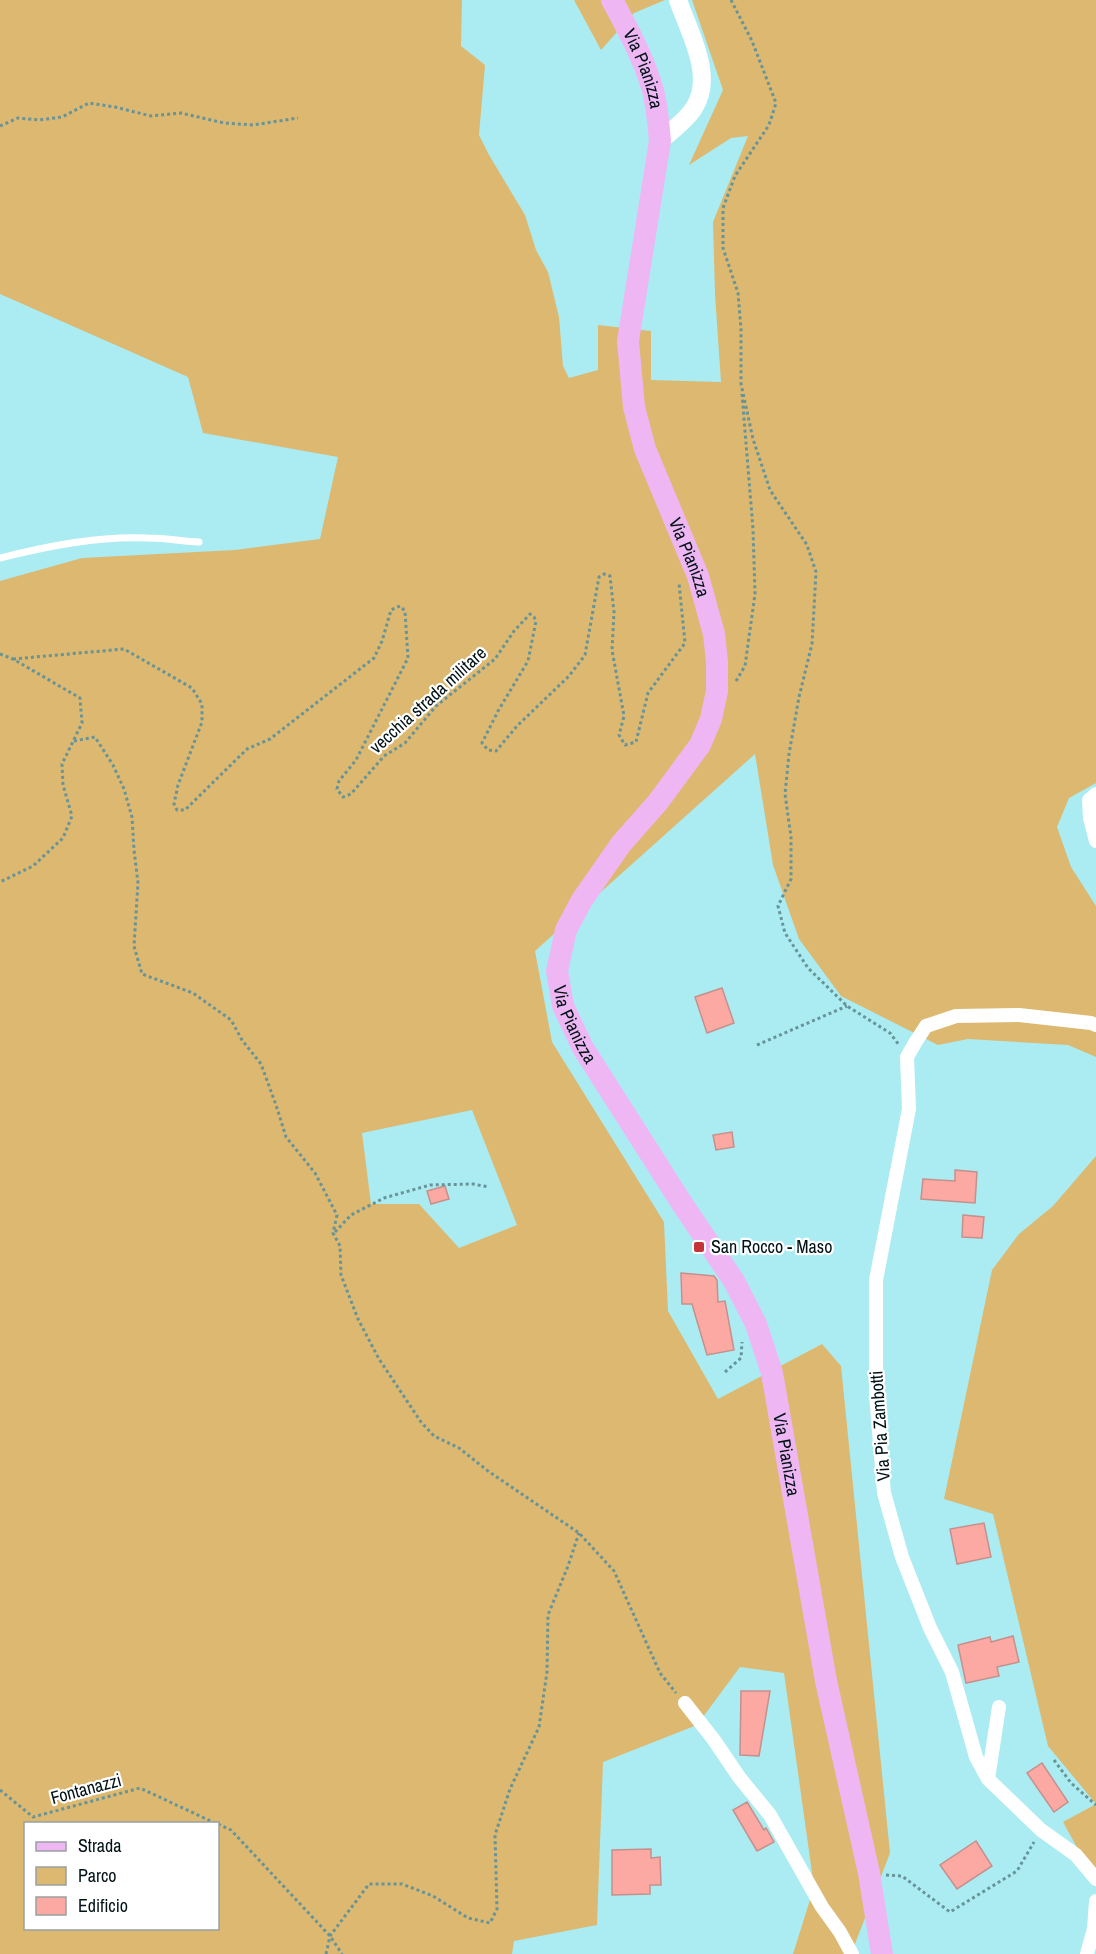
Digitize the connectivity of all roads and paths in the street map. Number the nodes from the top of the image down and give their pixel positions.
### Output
1 (612, 0) edge
2 (678, 0) edge
3 (730, 0) edge
4 (298, 118) dead end
5 (0, 126) edge
6 (660, 141) junction
7 (741, 384) junction
8 (199, 542) dead end
9 (0, 558) edge
10 (678, 576) dead end
11 (0, 654) edge
12 (13, 659) junction
13 (734, 684) dead end
14 (74, 741) junction
15 (1096, 794) edge
16 (1096, 841) edge
17 (0, 882) edge
18 (847, 1006) junction
19 (1096, 1025) edge
20 (757, 1045) dead end
21 (907, 1056) junction
22 (489, 1187) dead end
23 (333, 1233) junction
24 (742, 1335) dead end
25 (725, 1372) dead end
26 (579, 1533) junction
27 (685, 1703) joint
28 (999, 1707) dead end
29 (1054, 1760) dead end
30 (988, 1779) junction
31 (0, 1790) edge
32 (1096, 1805) edge
33 (213, 1822) edge
34 (219, 1825) edge
35 (1041, 1830) junction
36 (869, 1873) junction
37 (1096, 1879) edge
38 (1096, 1901) edge
39 (330, 1936) junction
40 (326, 1954) edge
41 (342, 1954) edge
42 (852, 1954) edge
43 (882, 1954) edge
44 (1087, 1954) edge

1 - 6 main road, Via Pianizza
2 - 6 street
3 - 7 path
4 - 5 path
6 - 36 main road, Via Pianizza
7 - 13 path
7 - 18 path
8 - 9 lane
10 - 12 path, vecchia strada militare
11 - 12 path
12 - 14 path
14 - 17 path
14 - 23 path
15 - 16 street
18 - 20 path
18 - 21 path
19 - 21 street
21 - 30 street, Via Pia Zambotti
22 - 23 path
23 - 26 path
24 - 25 path
26 - 27 path
26 - 39 path
27 - 42 street
28 - 30 street
29 - 32 path
30 - 35 street, Via Pia Zambotti
31 - 33 path, Fontanazzi
34 - 39 path, Fontanazzi
35 - 36 path
35 - 37 street, Via Pia Zambotti
36 - 43 main road, Via Pianizza
38 - 44 street
39 - 40 path
39 - 41 path, Fontanazzi

